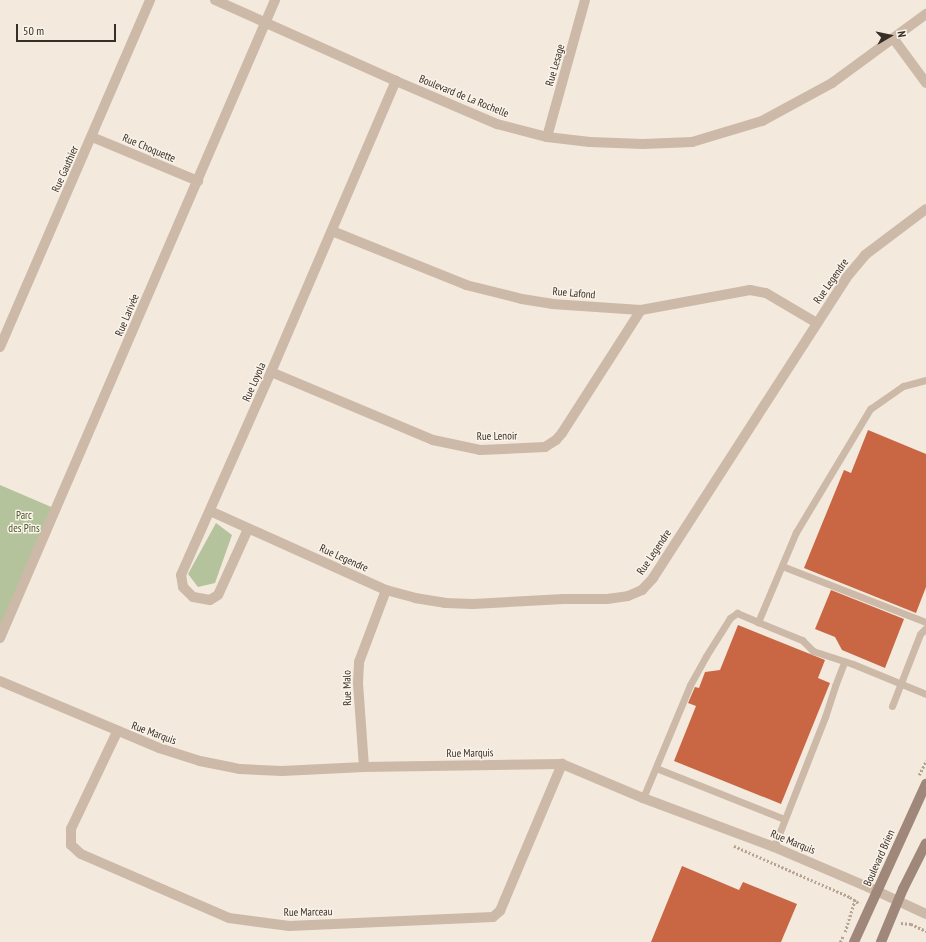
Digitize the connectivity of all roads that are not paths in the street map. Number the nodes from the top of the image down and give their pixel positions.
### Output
1 (150, 0) edge
2 (215, 0) edge
3 (275, 0) edge
4 (586, 0) edge
5 (926, 14) edge
6 (264, 22) junction
7 (893, 38) junction
8 (396, 81) junction
9 (926, 83) edge
10 (92, 137) junction
11 (547, 137) junction
12 (198, 181) junction
13 (926, 209) edge
14 (332, 231) junction
15 (641, 310) junction
16 (817, 323) junction
17 (0, 347) edge
18 (271, 372) junction
19 (926, 380) edge
20 (210, 511) junction
21 (248, 529) junction
22 (782, 566) junction
23 (386, 590) junction
24 (758, 622) junction
25 (926, 622) edge
26 (926, 628) edge
27 (0, 638) edge
28 (844, 662) junction
29 (0, 681) edge
30 (900, 683) junction
31 (926, 694) edge
32 (892, 706) dead end
33 (117, 732) junction
34 (562, 764) junction
35 (364, 767) junction
36 (656, 768) junction
37 (926, 784) edge
38 (643, 798) junction
39 (784, 819) junction
40 (926, 843) edge
41 (774, 847) junction
42 (876, 892) junction
43 (898, 902) junction
44 (926, 914) edge
45 (854, 942) edge
46 (881, 942) edge

1 - 10 street, Rue Gauthier
2 - 6 street, Boulevard de La Rochelle
3 - 6 street, Rue Larivée
4 - 11 street, Rue Lesage
5 - 7 street, Boulevard de La Rochelle
6 - 8 street, Boulevard de La Rochelle
6 - 12 street, Rue Larivée
7 - 9 street
7 - 11 street, Boulevard de La Rochelle
8 - 11 street, Boulevard de La Rochelle
8 - 14 street, Rue Loyola
10 - 12 street, Rue Choquette
10 - 17 street, Rue Gauthier
12 - 27 street, Rue Larivée
13 - 16 street, Rue Legendre
14 - 15 street, Rue Lafond
14 - 18 street, Rue Loyola
15 - 16 street, Rue Lafond
15 - 18 street, Rue Lenoir
16 - 23 street, Rue Legendre
18 - 20 street, Rue Loyola
19 - 22 lane
20 - 21 street, Rue Legendre
20 - 21 street, Rue Loyola
21 - 23 street, Rue Legendre
22 - 24 lane
22 - 25 lane
23 - 35 street, Rue Malo
24 - 28 lane
24 - 36 lane
26 - 30 lane
28 - 30 lane
28 - 39 lane
29 - 33 street, Rue Marquis
30 - 31 lane
30 - 32 lane
33 - 34 street, Rue Marceau
33 - 35 street, Rue Marquis
34 - 35 street, Rue Marquis
34 - 38 street, Rue Marquis
36 - 38 lane
36 - 39 lane
37 - 42 main road, Boulevard Brien
38 - 41 street, Rue Marquis
39 - 41 lane
40 - 43 main road
41 - 42 street, Rue Marquis
42 - 43 street, Rue Marquis
42 - 45 main road, Boulevard Brien
43 - 44 street, Rue Marquis
43 - 46 main road

